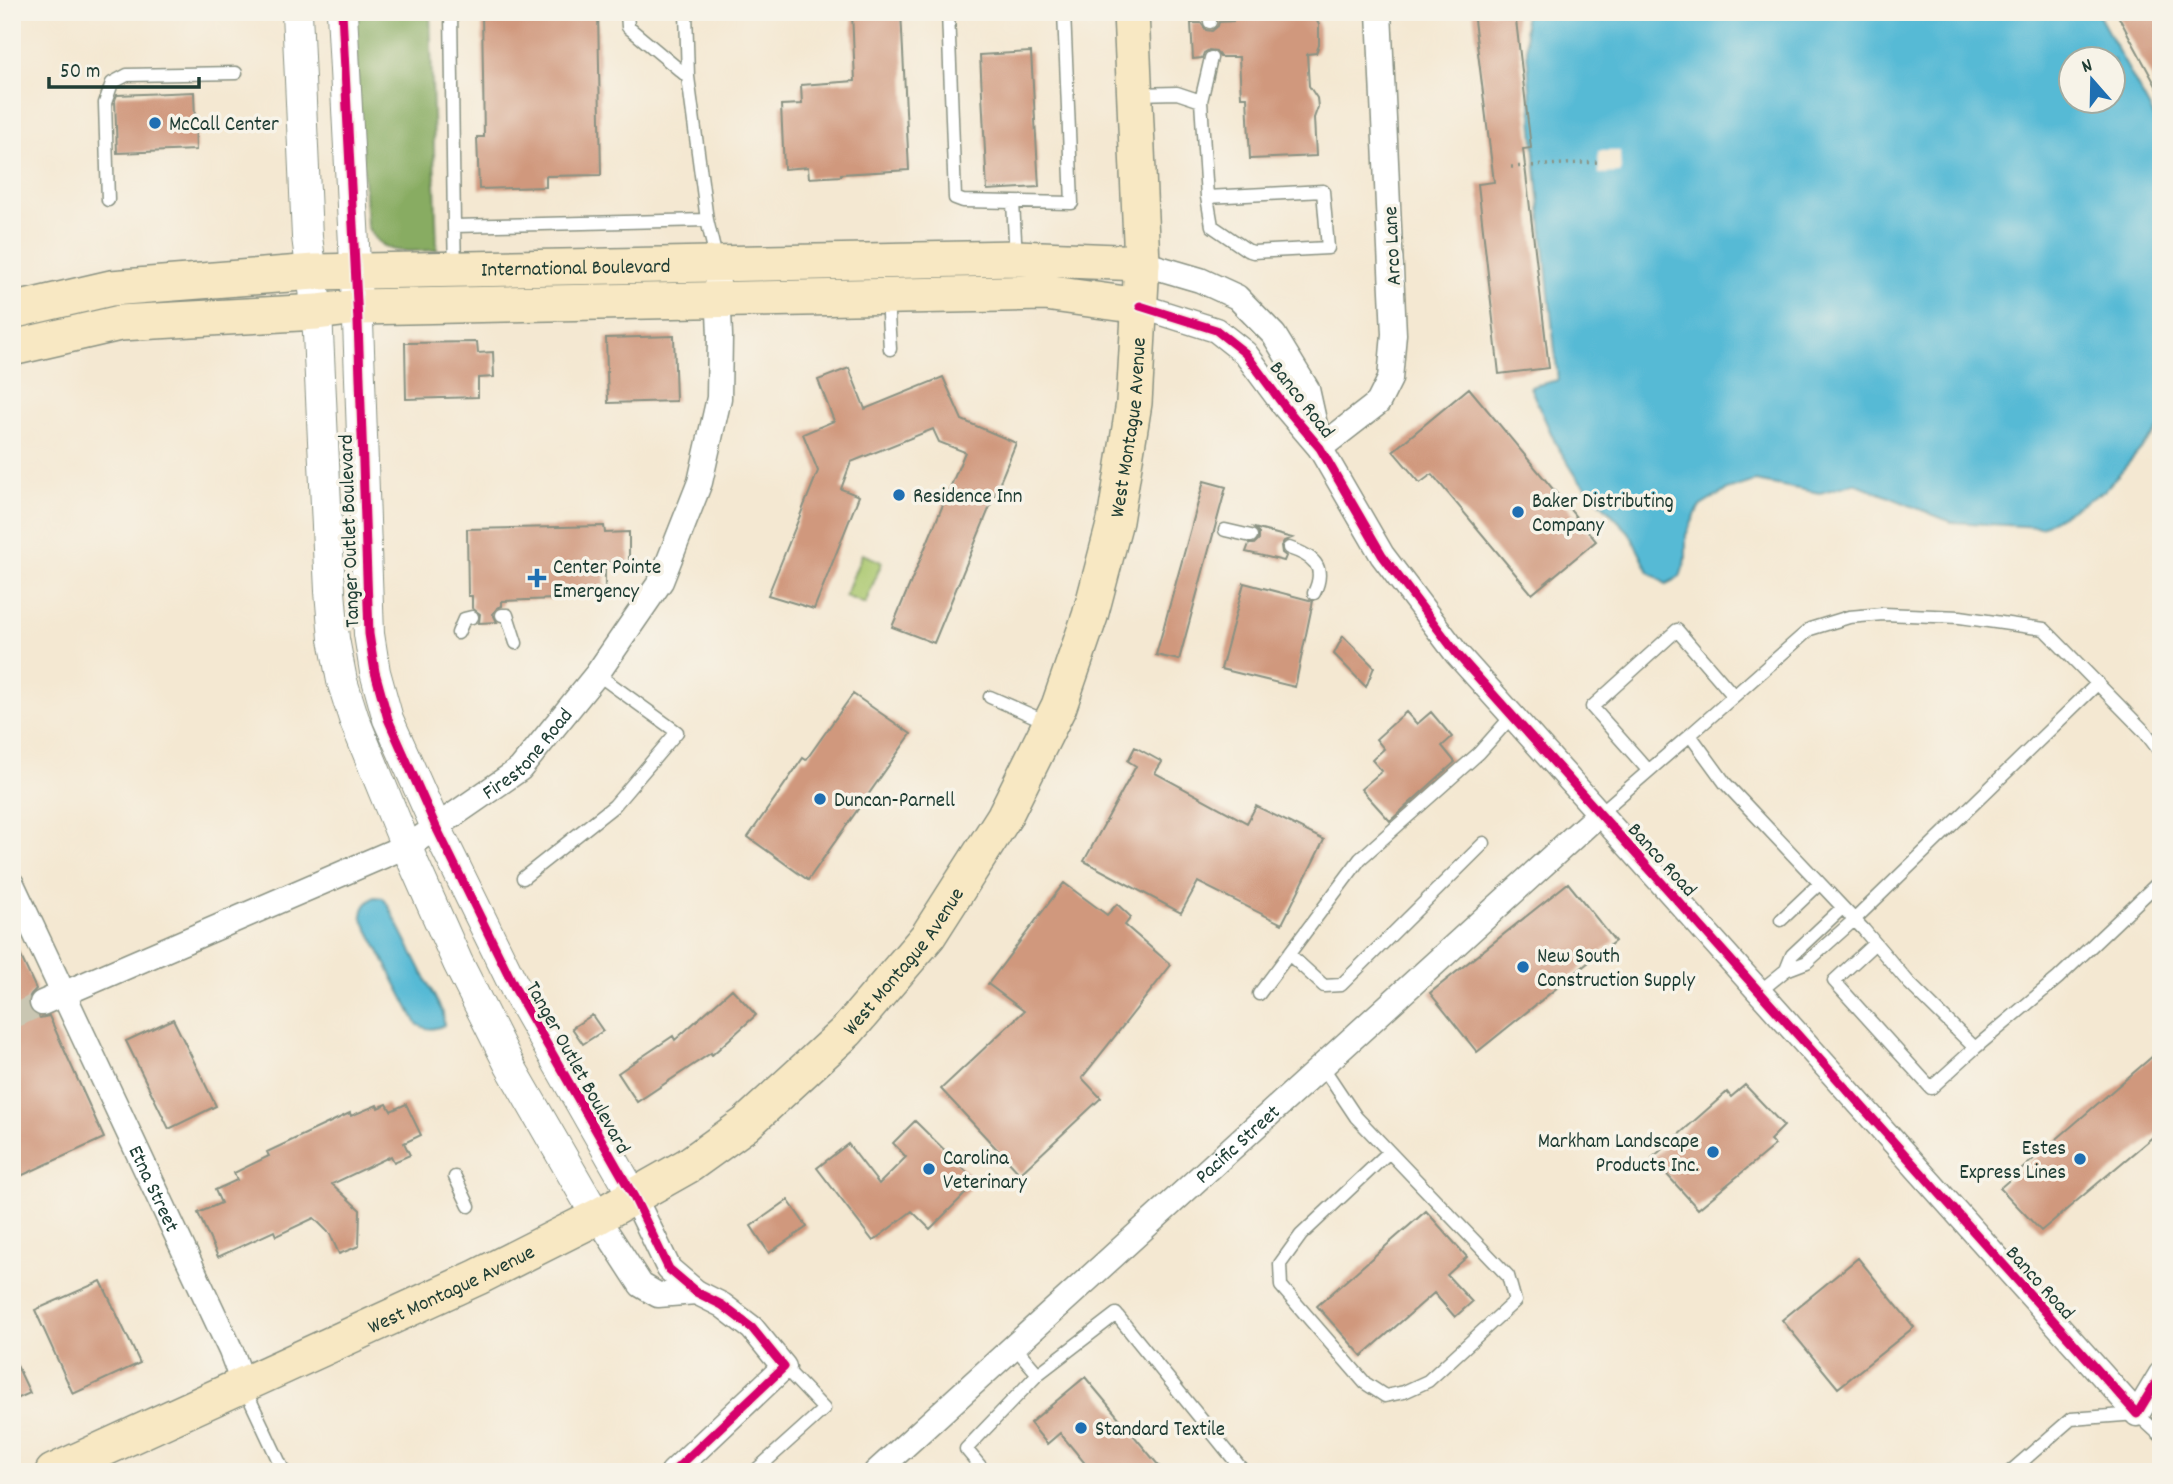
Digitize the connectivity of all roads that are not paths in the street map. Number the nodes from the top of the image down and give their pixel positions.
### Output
1 (297, 12) edge
2 (342, 12) edge
3 (451, 12) edge
4 (627, 12) edge
5 (686, 12) edge
6 (947, 12) edge
7 (1094, 12) edge
8 (1131, 12) edge
9 (1379, 12) edge
10 (1064, 13) edge
11 (1211, 58) dead end
12 (236, 73) dead end
13 (688, 77) junction
14 (1133, 94) junction
15 (1201, 101) junction
16 (1207, 197) junction
17 (108, 200) dead end
18 (1013, 202) junction
19 (707, 220) junction
20 (454, 226) junction
21 (1016, 258) junction
22 (717, 262) junction
23 (1142, 263) junction
24 (455, 268) junction
25 (355, 271) junction
26 (314, 272) junction
27 (887, 295) junction
28 (719, 298) junction
29 (1140, 306) junction
30 (358, 307) junction
31 (12, 311) edge
32 (317, 312) junction
33 (12, 348) edge
34 (890, 349) dead end
35 (1320, 447) junction
36 (1225, 530) dead end
37 (1251, 536) dead end
38 (1289, 548) dead end
39 (1314, 593) dead end
40 (502, 615) dead end
41 (472, 617) dead end
42 (457, 632) dead end
43 (516, 643) dead end
44 (597, 674) junction
45 (2098, 683) junction
46 (1733, 695) junction
47 (990, 697) dead end
48 (1512, 716) junction
49 (1050, 724) junction
50 (1690, 735) junction
51 (2161, 753) edge
52 (1648, 770) junction
53 (1599, 814) junction
54 (436, 827) junction
55 (1484, 843) dead end
56 (406, 846) junction
57 (523, 878) dead end
58 (2161, 880) edge
59 (12, 884) edge
60 (1819, 884) junction
61 (1842, 908) junction
62 (1781, 920) dead end
63 (1854, 920) junction
64 (1875, 943) junction
65 (1289, 954) junction
66 (1786, 970) junction
67 (1759, 992) junction
68 (1259, 994) dead end
69 (53, 998) junction
70 (1975, 1048) junction
71 (1322, 1066) junction
72 (1390, 1152) junction
73 (455, 1177) dead end
74 (634, 1197) junction
75 (469, 1206) dead end
76 (597, 1217) junction
77 (696, 1292) junction
78 (1014, 1346) junction
79 (784, 1367) junction
80 (1038, 1374) junction
81 (2161, 1374) edge
82 (243, 1383) junction
83 (2137, 1414) junction
84 (2161, 1436) edge
85 (886, 1469) edge
86 (52, 1472) edge
87 (285, 1472) edge
88 (673, 1472) edge
89 (754, 1472) edge
90 (985, 1472) edge
91 (1244, 1472) edge
92 (2010, 1472) edge

1 - 26 street, Tanger Outlet Boulevard
2 - 25 street, Tanger Outlet Boulevard
3 - 20 lane
4 - 13 lane
5 - 13 lane
6 - 18 lane
7 - 10 lane
8 - 14 main road, West Montague Avenue
9 - 35 street, Arco Lane
10 - 18 lane
11 - 15 lane
12 - 17 lane
13 - 19 lane
14 - 15 lane
14 - 23 main road, West Montague Avenue
15 - 16 lane
16 - 16 lane
18 - 21 lane
19 - 20 lane
19 - 22 lane
20 - 24 lane
21 - 22 main road, International Boulevard
21 - 23 main road, International Boulevard
22 - 24 main road, International Boulevard
22 - 28 street, Firestone Road
23 - 29 main road, West Montague Avenue
23 - 35 street, Banco Road
24 - 25 main road, International Boulevard
25 - 26 main road, International Boulevard
25 - 30 street, Tanger Outlet Boulevard
26 - 31 main road, International Boulevard
26 - 32 street, Tanger Outlet Boulevard
27 - 28 main road, International Boulevard
27 - 29 main road, International Boulevard
27 - 34 lane
28 - 30 main road, International Boulevard
28 - 44 street, Firestone Road
29 - 35 street, Banco Road
29 - 49 main road, West Montague Avenue
30 - 32 main road, International Boulevard
30 - 54 street, Tanger Outlet Boulevard
32 - 33 main road, International Boulevard
32 - 56 street, Tanger Outlet Boulevard
35 - 48 street, Banco Road
36 - 37 lane
38 - 39 lane
40 - 43 lane
41 - 42 lane
44 - 54 street, Firestone Road
44 - 57 lane
45 - 46 lane
45 - 51 lane
45 - 63 lane
46 - 50 lane
46 - 52 lane
47 - 49 lane
48 - 53 street, Banco Road
48 - 65 lane
49 - 74 main road, West Montague Avenue
50 - 52 lane
50 - 60 lane
52 - 53 lane
53 - 67 street, Banco Road
53 - 71 street, Pacific Street
54 - 56 street, Firestone Road
54 - 74 street, Tanger Outlet Boulevard
55 - 65 lane
56 - 69 street, Firestone Road
56 - 76 street, Tanger Outlet Boulevard
58 - 70 lane
59 - 69 street, Etna Street
60 - 61 lane
60 - 62 lane
61 - 63 lane
61 - 66 lane
63 - 64 lane
63 - 66 lane
64 - 70 lane
64 - 70 lane
65 - 68 lane
66 - 67 lane
67 - 83 street, Banco Road
69 - 82 street, Etna Street
71 - 72 lane
71 - 78 street, Pacific Street
72 - 72 lane
73 - 75 lane
74 - 76 main road, West Montague Avenue
74 - 77 street
76 - 77 street
76 - 82 main road, West Montague Avenue
77 - 79 street
78 - 80 lane
78 - 85 street, Pacific Street
79 - 88 street
79 - 89 lane
80 - 90 lane
80 - 91 lane
81 - 83 street
82 - 86 main road, West Montague Avenue
82 - 87 lane
83 - 84 lane
83 - 92 lane

